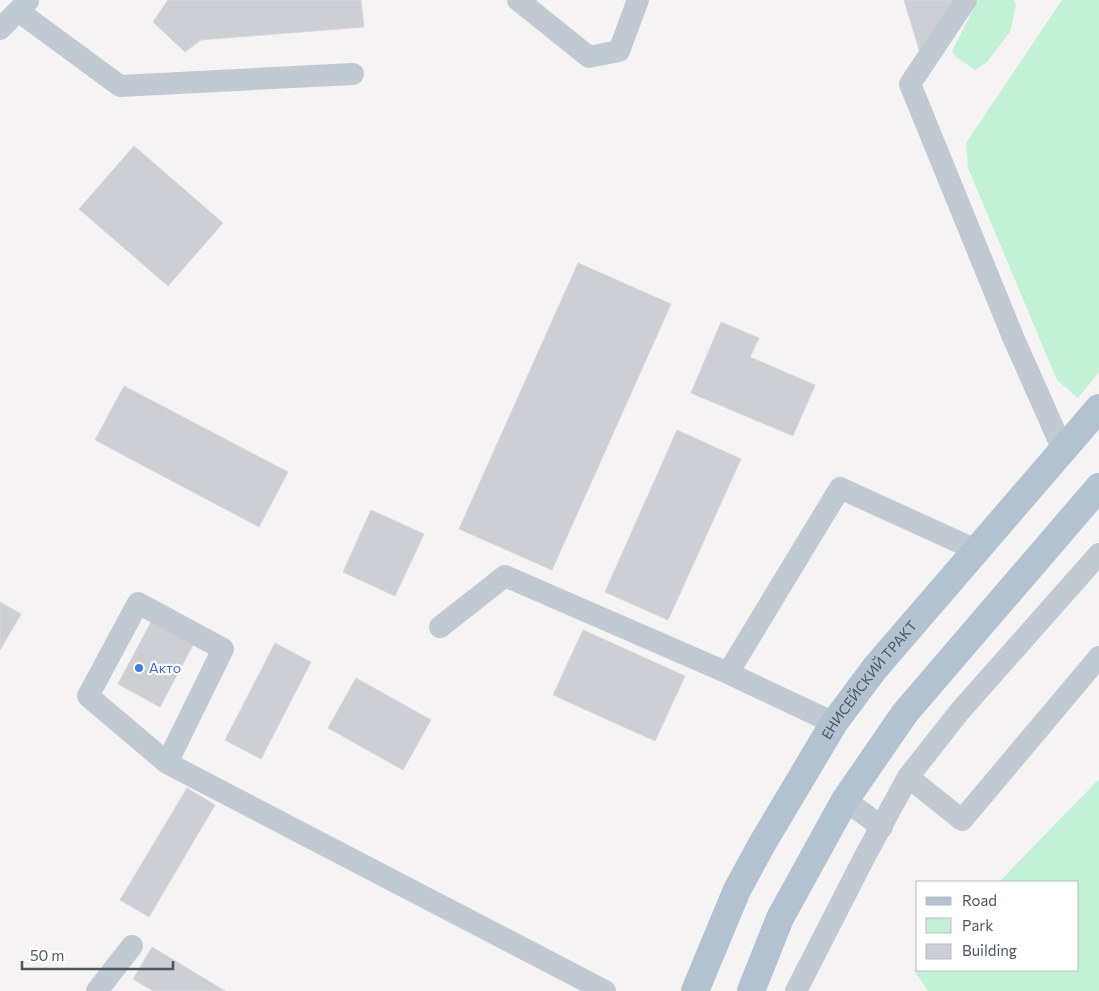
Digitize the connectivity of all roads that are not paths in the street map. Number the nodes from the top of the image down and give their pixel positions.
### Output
1 (518, 0) edge
2 (638, 0) edge
3 (966, 0) edge
4 (23, 5) edge
5 (0, 29) edge
6 (353, 74) dead end
7 (1099, 408) edge
8 (1062, 450) junction
9 (1099, 487) edge
10 (976, 550) junction
11 (1095, 566) edge
12 (440, 627) dead end
13 (1099, 657) edge
14 (728, 672) junction
15 (834, 723) junction
16 (167, 763) junction
17 (908, 777) junction
18 (846, 800) junction
19 (882, 827) junction
20 (132, 946) dead end
21 (97, 991) edge
22 (605, 991) edge
23 (695, 991) edge
24 (751, 991) edge
25 (796, 991) edge

1 - 2 lane
3 - 8 lane
4 - 5 lane
4 - 6 lane
7 - 8 main road, ЕНИСЕЙСКИЙ ТРАКТ
8 - 10 main road, ЕНИСЕЙСКИЙ ТРАКТ
9 - 18 main road
10 - 14 lane
10 - 15 main road, ЕНИСЕЙСКИЙ ТРАКТ
11 - 17 lane
12 - 14 lane
13 - 17 lane
14 - 15 lane
15 - 23 main road, ЕНИСЕЙСКИЙ ТРАКТ
16 - 16 lane
16 - 22 lane
17 - 19 lane
18 - 19 lane
18 - 24 main road
19 - 25 lane
20 - 21 lane

